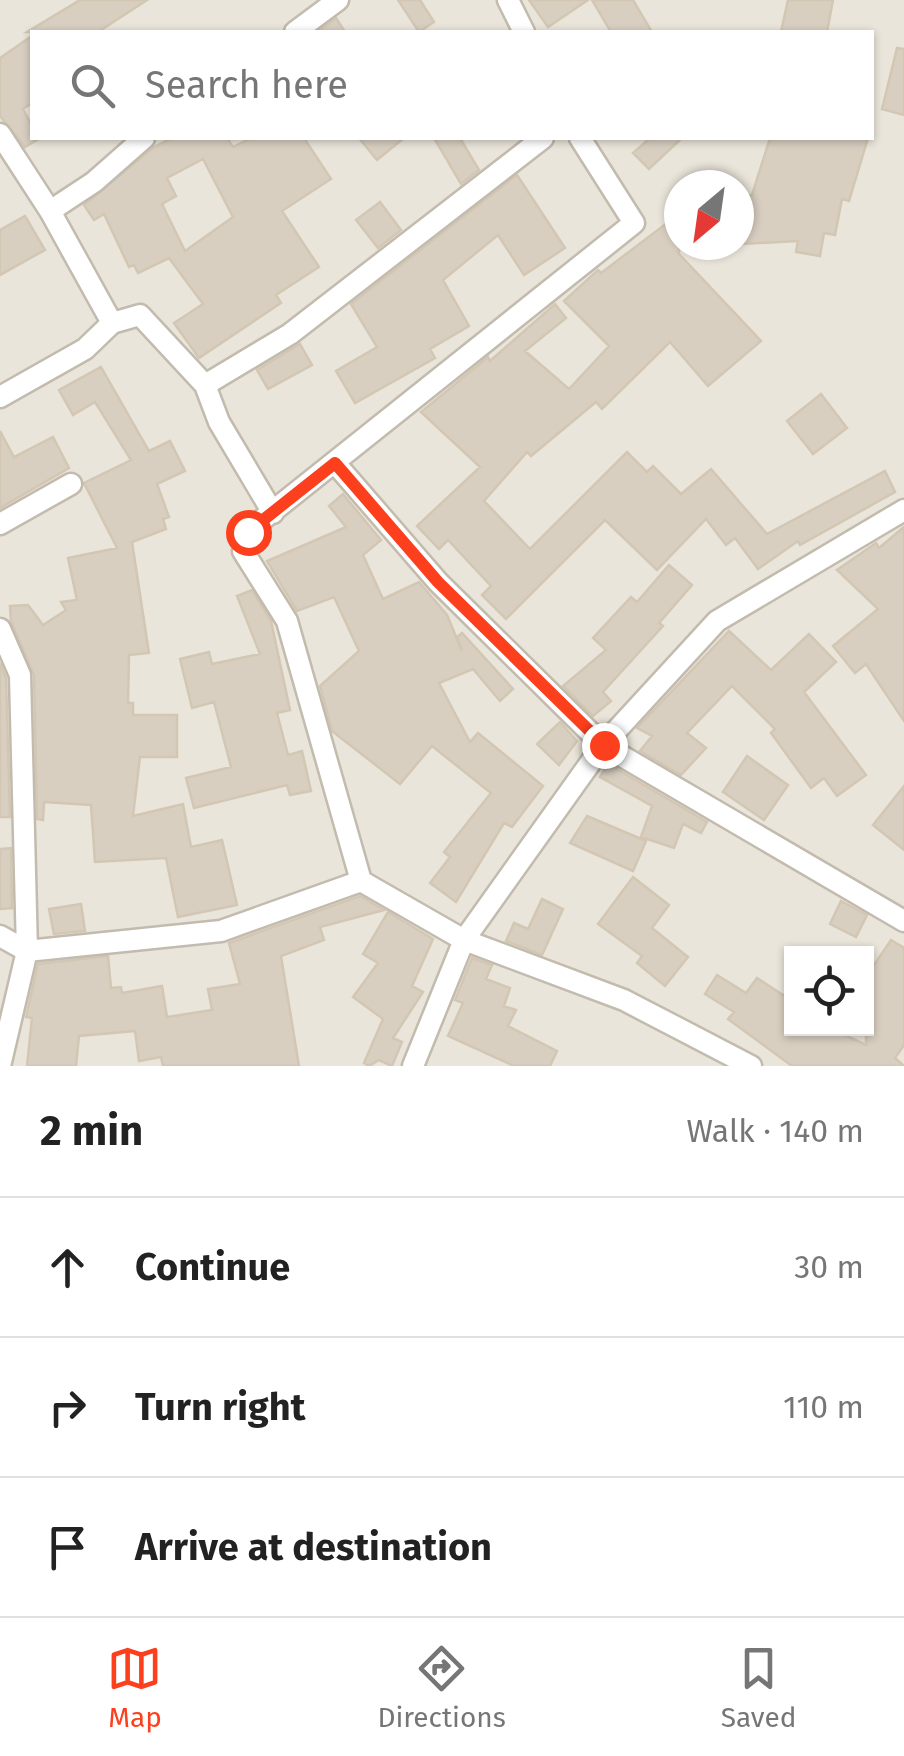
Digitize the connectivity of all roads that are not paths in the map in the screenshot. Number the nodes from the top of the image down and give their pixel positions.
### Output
1 (338, 0) edge
2 (508, 0) edge
3 (297, 30) edge
4 (523, 30) edge
5 (0, 134) edge
6 (142, 140) edge
7 (540, 140) edge
8 (581, 140) edge
9 (50, 211) junction
10 (112, 323) junction
11 (205, 385) junction
12 (0, 397) edge
13 (335, 463) junction
14 (71, 484) dead end
15 (904, 510) edge
16 (273, 512) junction
17 (0, 524) edge
18 (0, 629) edge
19 (604, 745) junction
20 (361, 881) junction
21 (904, 921) edge
22 (0, 936) edge
23 (464, 940) junction
24 (27, 950) junction
25 (0, 1066) edge
26 (413, 1066) edge
27 (752, 1066) edge

1 - 3 street
2 - 4 street
5 - 9 street
6 - 9 street
7 - 11 street
8 - 13 street
9 - 10 street
10 - 11 street
10 - 12 street
11 - 16 street
13 - 16 street
13 - 19 street
14 - 17 street
15 - 19 street
16 - 20 street
18 - 24 street
19 - 21 street
19 - 23 street
20 - 23 street
20 - 24 street
22 - 24 street
23 - 26 street
23 - 27 street
24 - 25 street

